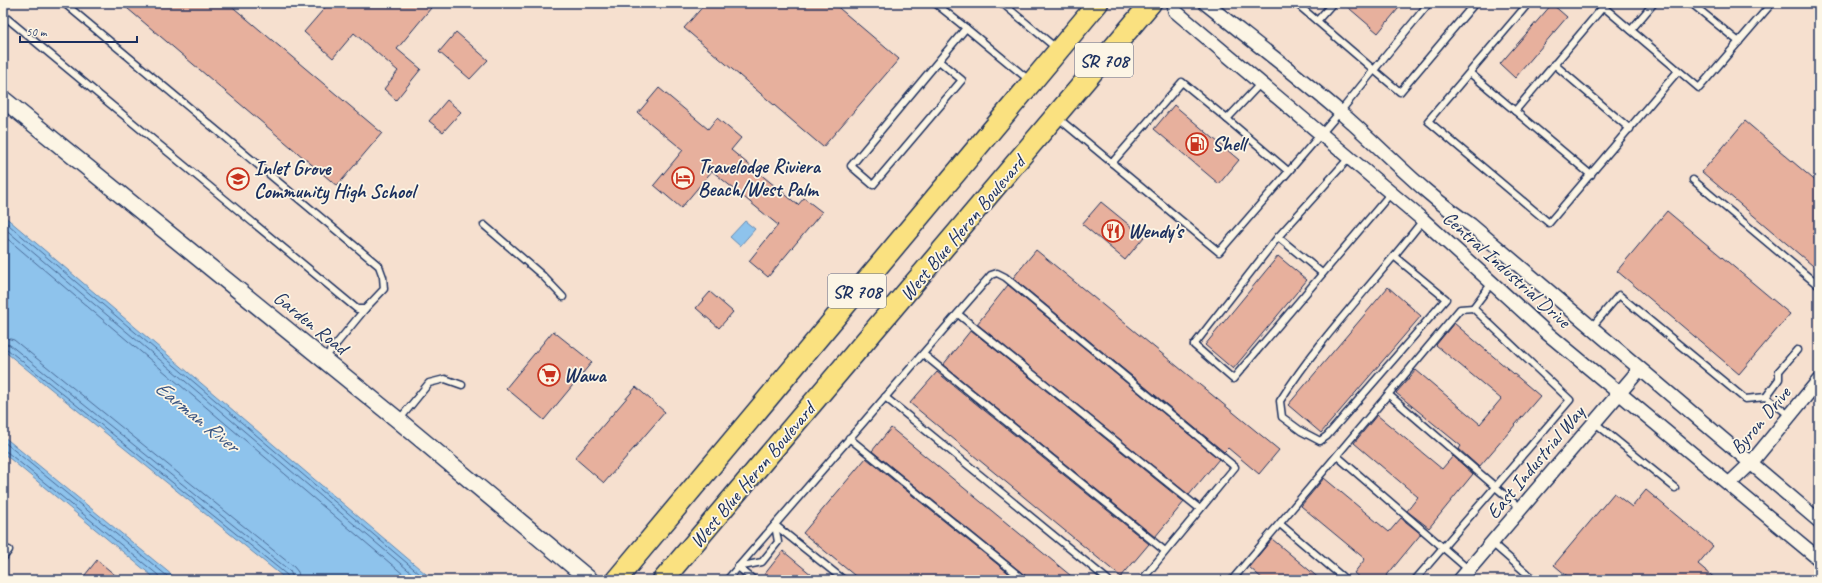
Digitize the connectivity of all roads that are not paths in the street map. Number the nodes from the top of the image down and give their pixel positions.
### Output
1 (64, 3) edge
2 (935, 3) edge
3 (1002, 3) edge
4 (1098, 3) edge
5 (1152, 3) edge
6 (1174, 3) edge
7 (1205, 3) edge
8 (1296, 3) edge
9 (1333, 3) edge
10 (1429, 3) edge
11 (1474, 3) edge
12 (1654, 3) edge
13 (1692, 3) edge
14 (1526, 4) edge
15 (1768, 4) edge
16 (1601, 5) edge
17 (3, 15) edge
18 (1317, 21) junction
19 (966, 28) junction
20 (1631, 30) junction
21 (1739, 42) junction
22 (1059, 51) junction
23 (939, 61) junction
24 (1554, 64) junction
25 (1374, 70) junction
26 (1678, 71) junction
27 (1470, 73) junction
28 (1032, 82) junction
29 (1261, 83) junction
30 (3, 99) edge
31 (1515, 111) junction
32 (1340, 112) junction
33 (1056, 117) junction
34 (1227, 119) junction
35 (1630, 129) junction
36 (1321, 134) junction
37 (1349, 158) junction
38 (1112, 163) junction
39 (1288, 171) junction
40 (1591, 175) junction
41 (1693, 180) dead end
42 (1391, 193) junction
43 (1423, 220) junction
44 (484, 225) dead end
45 (1278, 237) junction
46 (1395, 257) junction
47 (1322, 273) junction
48 (1492, 283) junction
49 (1819, 286) edge
50 (563, 297) dead end
51 (1473, 308) junction
52 (366, 309) junction
53 (958, 314) junction
54 (1591, 329) junction
55 (1797, 350) dead end
56 (923, 354) junction
57 (323, 360) junction
58 (1639, 370) junction
59 (1819, 380) edge
60 (462, 385) dead end
61 (1619, 393) junction
62 (1389, 395) junction
63 (885, 397) junction
64 (1766, 397) junction
65 (1790, 416) junction
66 (398, 420) junction
67 (1594, 422) junction
68 (849, 438) junction
69 (1337, 456) junction
70 (1750, 463) junction
71 (1729, 484) junction
72 (1495, 487) junction
73 (1675, 488) dead end
74 (1200, 509) junction
75 (1521, 509) junction
76 (1819, 522) edge
77 (1280, 524) junction
78 (775, 525) junction
79 (1492, 543) junction
80 (1443, 548) junction
81 (9, 550) dead end
82 (1165, 551) junction
83 (3, 558) edge
84 (1819, 559) edge
85 (738, 567) junction
86 (1469, 570) junction
87 (590, 580) edge
88 (616, 580) edge
89 (663, 580) edge
90 (727, 580) edge
91 (754, 580) edge
92 (844, 580) edge
93 (1024, 580) edge
94 (1108, 580) edge
95 (1142, 580) edge
96 (1232, 580) edge
97 (1346, 580) edge
98 (1415, 580) edge
99 (1461, 580) edge
100 (1534, 580) edge

1 - 52 lane
2 - 19 lane
3 - 22 lane
4 - 22 main road, West Blue Heron Boulevard / SR 708
5 - 33 main road, West Blue Heron Boulevard / SR 708
6 - 29 street, Central Industrial Drive
7 - 32 street, Central Industrial Drive
8 - 18 lane
9 - 18 lane
10 - 25 lane
11 - 25 lane
12 - 20 lane
13 - 21 lane
14 - 27 lane
15 - 21 lane
16 - 20 lane
16 - 24 lane
17 - 52 lane
18 - 25 lane
19 - 23 lane
19 - 28 lane
20 - 26 lane
21 - 26 lane
22 - 28 main road, West Blue Heron Boulevard / SR 708
23 - 23 lane
24 - 31 lane
24 - 35 lane
25 - 32 lane
26 - 35 lane
27 - 31 lane
27 - 40 lane
28 - 88 main road, West Blue Heron Boulevard / SR 708
29 - 34 lane
29 - 36 street, Central Industrial Drive
30 - 57 street, Garden Road
31 - 40 lane
32 - 36 lane
32 - 54 street, Central Industrial Drive
33 - 38 lane
33 - 89 main road, West Blue Heron Boulevard / SR 708
34 - 38 lane
34 - 39 lane
35 - 40 lane
36 - 37 street, Central Industrial Drive
36 - 39 lane
37 - 42 street, Central Industrial Drive
37 - 45 lane
38 - 39 lane
41 - 49 lane
42 - 43 street, Central Industrial Drive
42 - 47 lane
43 - 46 lane
43 - 48 street, Central Industrial Drive
44 - 50 lane
45 - 47 lane
45 - 47 lane
46 - 46 lane
48 - 51 lane
48 - 61 street, Central Industrial Drive
51 - 62 lane
51 - 72 lane
52 - 57 lane
53 - 56 lane
53 - 74 lane
53 - 74 lane
54 - 58 street, Central Industrial Drive
54 - 64 lane
55 - 64 lane
56 - 63 lane
56 - 82 lane
57 - 66 street, Garden Road
58 - 61 street, East Industrial Way
58 - 70 street, Central Industrial Drive
59 - 65 street, Byron Drive
60 - 66 lane
61 - 67 street, East Industrial Way
61 - 71 street, Central Industrial Drive
62 - 69 lane
62 - 72 lane
63 - 68 lane
63 - 94 lane
64 - 65 lane
65 - 70 street, Byron Drive
66 - 87 street, Garden Road
67 - 73 lane
67 - 75 street, East Industrial Way
68 - 78 lane
68 - 93 lane
69 - 77 lane
69 - 80 lane
70 - 71 street, Byron Drive
70 - 76 street, Central Industrial Drive
71 - 84 street, Central Industrial Drive
72 - 75 lane
72 - 80 lane
74 - 82 lane
75 - 79 street, East Industrial Way
77 - 96 lane
77 - 97 lane
78 - 85 lane
78 - 85 lane
78 - 92 lane
79 - 86 street, East Industrial Way
79 - 100 lane
80 - 86 lane
80 - 98 lane
81 - 83 lane
82 - 95 lane
85 - 90 lane
85 - 91 lane
86 - 99 street, East Industrial Way

